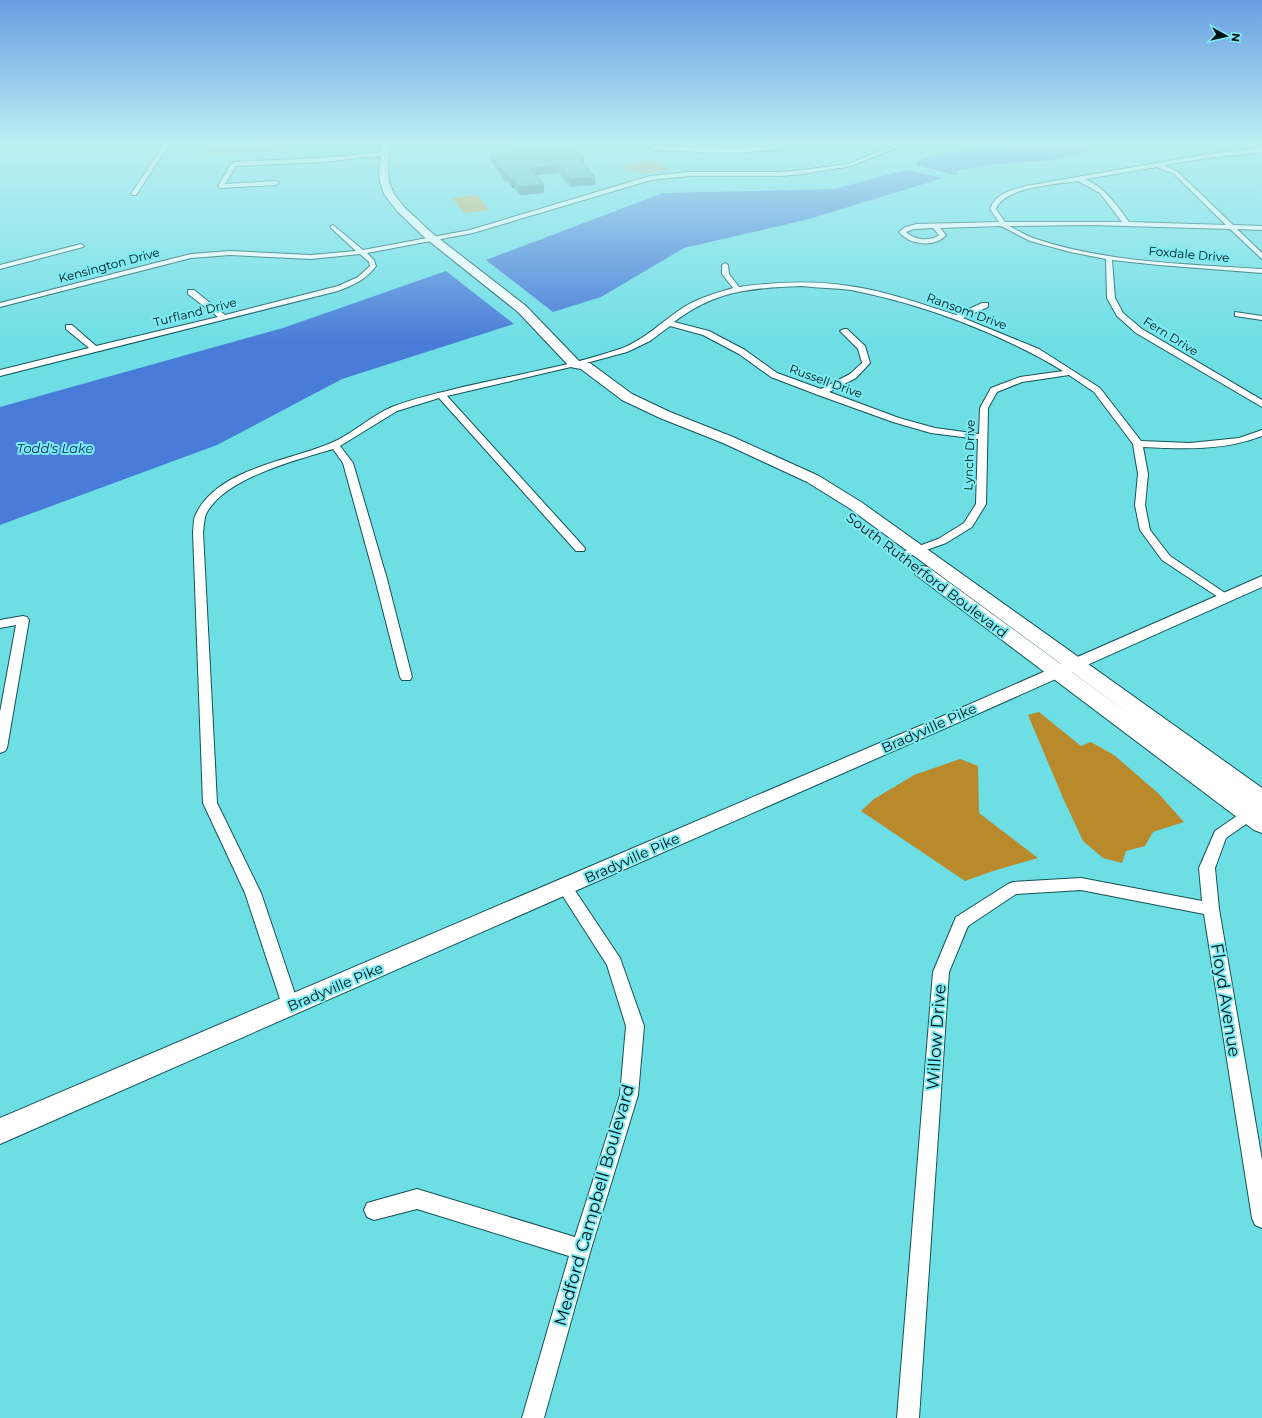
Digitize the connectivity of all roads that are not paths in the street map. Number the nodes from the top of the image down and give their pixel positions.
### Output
1 (401, 209) edge
2 (547, 209) edge
3 (993, 209) edge
4 (1116, 209) edge
5 (1214, 209) edge
6 (1001, 224) junction
7 (1127, 224) junction
8 (935, 226) junction
9 (333, 227) dead end
10 (1232, 227) junction
11 (1262, 228) edge
12 (433, 239) junction
13 (81, 246) dead end
14 (362, 252) junction
15 (1262, 257) edge
16 (1109, 259) junction
17 (725, 265) dead end
18 (0, 267) edge
19 (1262, 271) edge
20 (737, 289) junction
21 (191, 292) dead end
22 (0, 305) edge
23 (985, 305) dead end
24 (1238, 314) dead end
25 (223, 317) junction
26 (956, 318) junction
27 (1262, 318) edge
28 (669, 323) junction
29 (69, 327) dead end
30 (844, 331) dead end
31 (94, 348) junction
32 (575, 364) junction
33 (1071, 372) junction
34 (0, 373) edge
35 (821, 392) junction
36 (441, 395) junction
37 (1262, 404) edge
38 (1262, 433) edge
39 (983, 437) junction
40 (1138, 444) junction
41 (335, 445) junction
42 (580, 549) dead end
43 (909, 553) junction
44 (1262, 581) edge
45 (1225, 597) junction
46 (0, 624) edge
47 (1066, 669) junction
48 (406, 677) dead end
49 (0, 748) edge
50 (1259, 811) edge
51 (565, 887) junction
52 (1211, 909) junction
53 (290, 1006) junction
54 (0, 1131) edge
55 (374, 1210) dead end
56 (1262, 1218) edge
57 (581, 1249) junction
58 (532, 1418) edge
59 (908, 1418) edge

1 - 12 highway, South Rutherford Boulevard
2 - 12 street, Kensington Drive
3 - 6 street
4 - 7 street
5 - 10 street
6 - 7 street
6 - 8 street
6 - 16 street, Foxdale Drive
7 - 10 street
8 - 8 street
9 - 14 street
10 - 11 street
10 - 15 street
12 - 14 street, Kensington Drive
12 - 32 highway, South Rutherford Boulevard
13 - 18 street
14 - 22 street, Kensington Drive
14 - 25 street, Turfland Drive
16 - 19 street, Foxdale Drive
16 - 37 street, Fern Drive
17 - 20 street
20 - 26 street, Ransom Drive
20 - 28 street, Ransom Drive
21 - 25 street
23 - 26 street
24 - 27 street
25 - 31 street, Turfland Drive
26 - 33 street, Ransom Drive
28 - 32 street, Ransom Drive
28 - 35 street, Russell Drive
29 - 31 street
30 - 35 street
31 - 34 street, Turfland Drive
32 - 36 street, Ransom Drive
32 - 43 highway, South Rutherford Boulevard
33 - 39 street, Lynch Drive
33 - 40 street, Ransom Drive
35 - 39 street, Russell Drive
36 - 41 street, Ransom Drive
36 - 42 street
38 - 40 street
39 - 43 street, Lynch Drive
40 - 45 street, Ransom Drive
41 - 48 street
41 - 53 street, Ransom Drive
43 - 47 highway, South Rutherford Boulevard
44 - 45 main road, Bradyville Pike
45 - 47 main road, Bradyville Pike
46 - 49 street
47 - 50 highway, South Rutherford Boulevard
47 - 51 main road, Bradyville Pike
50 - 52 street, Floyd Avenue
51 - 53 main road, Bradyville Pike
51 - 57 street, Medford Campbell Boulevard
52 - 56 street, Floyd Avenue
52 - 59 street, Willow Drive
53 - 54 main road, Bradyville Pike
55 - 57 street
57 - 58 street, Medford Campbell Boulevard

